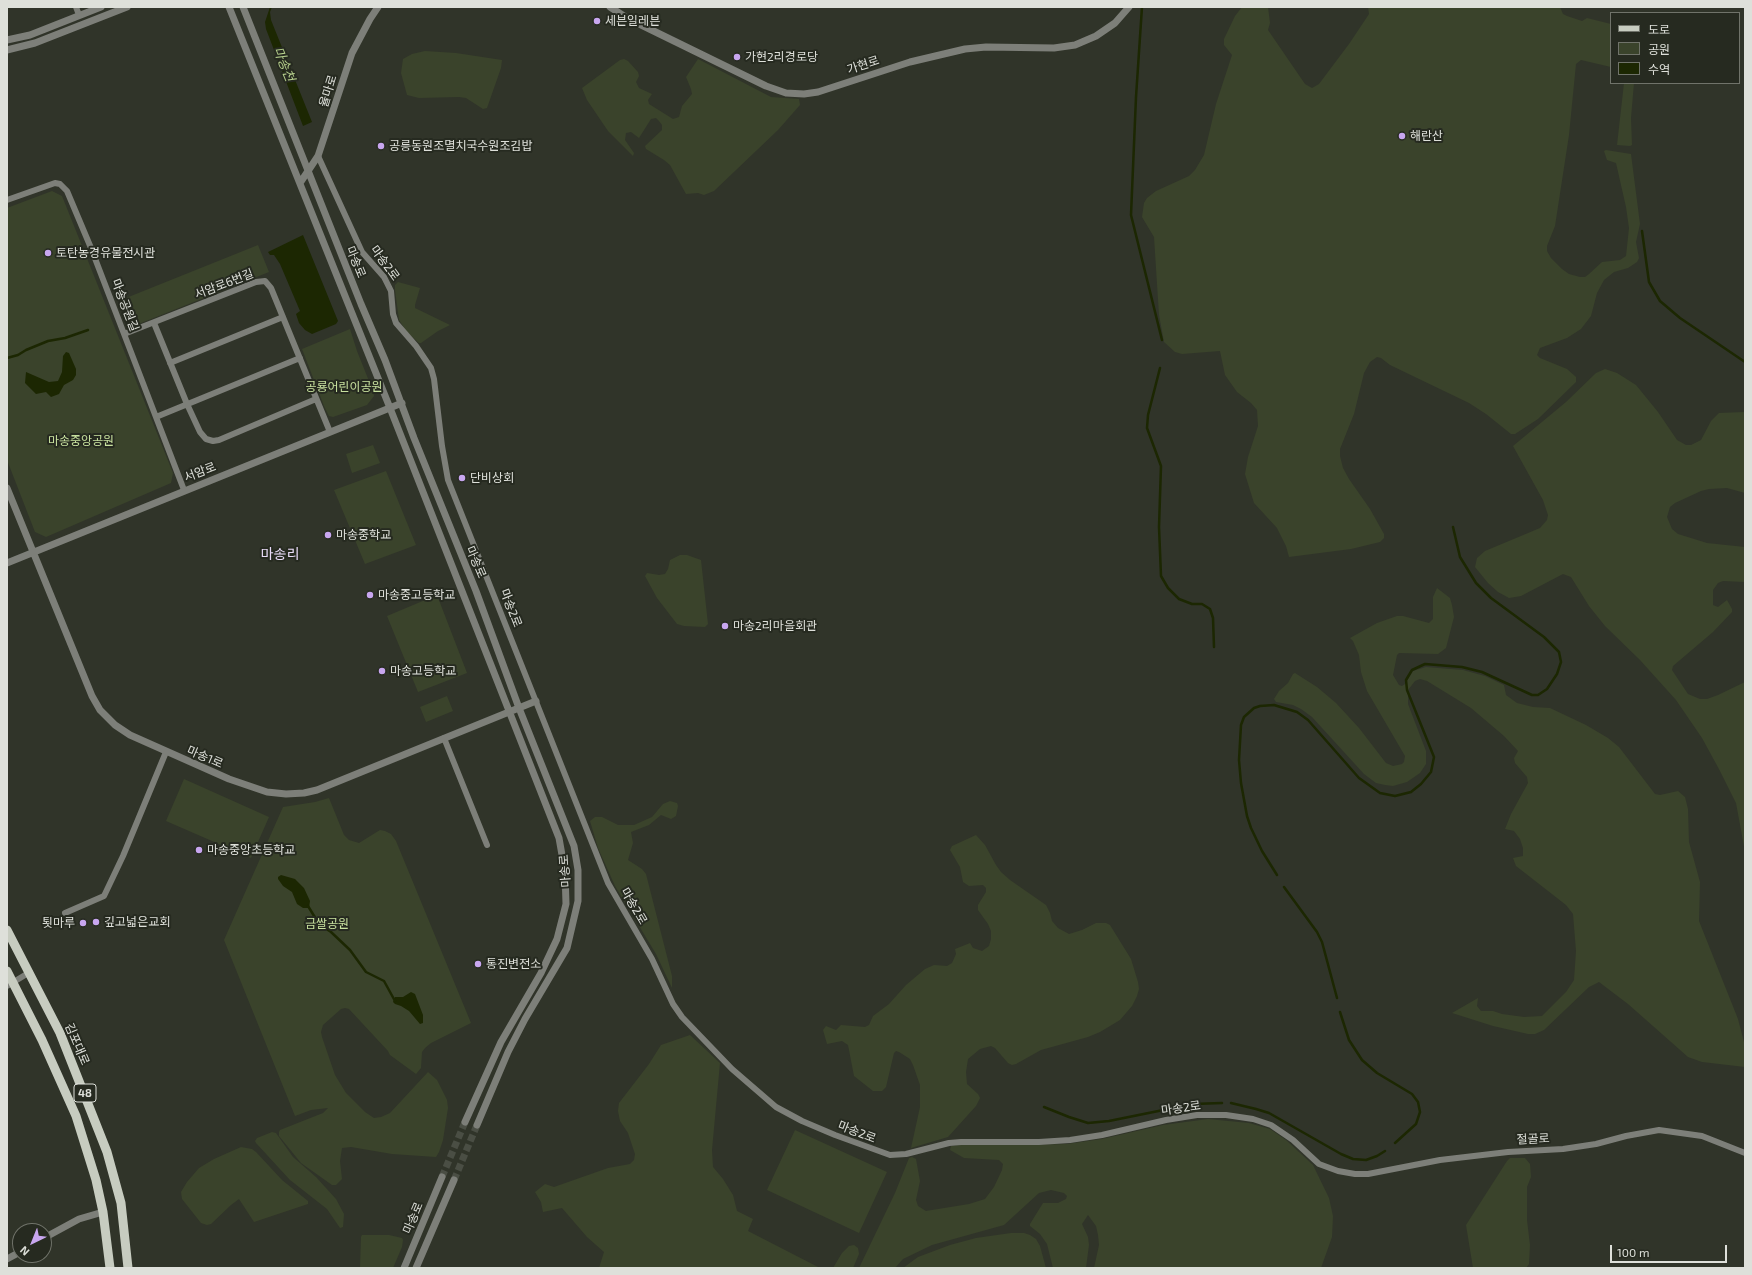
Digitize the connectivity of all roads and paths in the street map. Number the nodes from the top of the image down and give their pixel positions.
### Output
1 (76, 7) edge
2 (101, 7) edge
3 (127, 7) edge
4 (228, 7) edge
5 (243, 7) edge
6 (378, 7) edge
7 (610, 7) edge
8 (1129, 7) edge
9 (79, 15) junction
10 (7, 40) edge
11 (7, 50) edge
12 (318, 156) junction
13 (308, 172) junction
14 (300, 183) junction
15 (7, 200) edge
16 (283, 317) junction
17 (154, 323) junction
18 (124, 334) junction
19 (300, 358) junction
20 (170, 363) junction
21 (316, 399) junction
22 (402, 403) junction
23 (187, 404) junction
24 (390, 408) junction
25 (156, 417) junction
26 (330, 432) junction
27 (7, 488) edge
28 (184, 490) junction
29 (10, 502) edge
30 (33, 552) junction
31 (7, 563) edge
32 (536, 701) junction
33 (519, 708) junction
34 (509, 711) junction
35 (444, 738) junction
36 (166, 752) junction
37 (487, 846) dead end
38 (65, 913) dead end
39 (7, 930) edge
40 (7, 971) edge
41 (30, 972) junction
42 (10, 984) edge
43 (465, 1122) tunnel mouth
44 (477, 1125) tunnel mouth
45 (1745, 1153) edge
46 (1319, 1164) joint
47 (442, 1177) tunnel mouth
48 (454, 1180) tunnel mouth
49 (103, 1212) junction
50 (52, 1234) edge
51 (110, 1268) edge
52 (128, 1268) edge
53 (404, 1268) edge
54 (416, 1268) edge

1 - 9 street
2 - 9 street
3 - 11 street
4 - 14 street, 마송로
5 - 13 street, 마송로
6 - 12 street, 율마로
7 - 8 street, 가현로
9 - 10 street
12 - 13 street, 율마로
12 - 32 street, 마송2로
13 - 14 street, 율마로
13 - 22 street, 마송로
14 - 24 street, 마송로
15 - 18 street, 마송공원길
16 - 17 street, 서암로6번길
16 - 19 street, 서암로6번길
16 - 20 street
17 - 18 street, 서암로6번길
17 - 20 street
18 - 25 street, 마송공원길
19 - 21 street, 서암로6번길
19 - 23 street
20 - 23 street
21 - 23 street
21 - 26 street, 서암로6번길
22 - 24 street, 서암로
22 - 33 street, 마송로
23 - 25 street
24 - 26 street, 서암로
24 - 34 street, 마송로
25 - 28 street, 마송공원길
26 - 28 street, 서암로
27 - 29 street, 마송1로
28 - 30 street, 서암로
29 - 30 street, 마송1로
30 - 31 street, 서암로
30 - 36 street, 마송1로
32 - 33 street, 마송1로
32 - 46 street, 마송2로
33 - 34 street, 마송1로
33 - 44 street, 마송로
34 - 35 street, 마송1로
34 - 43 street, 마송로
35 - 36 street, 마송1로
35 - 37 street
36 - 38 street
39 - 41 main road, 김포대로 / 48
40 - 42 main road, 48
41 - 42 street
41 - 52 main road, 김포대로 / 48
42 - 49 main road, 48
45 - 46 street, 절골로
47 - 53 street, 마송로
48 - 54 street, 마송로
49 - 50 street
49 - 51 main road, 48

